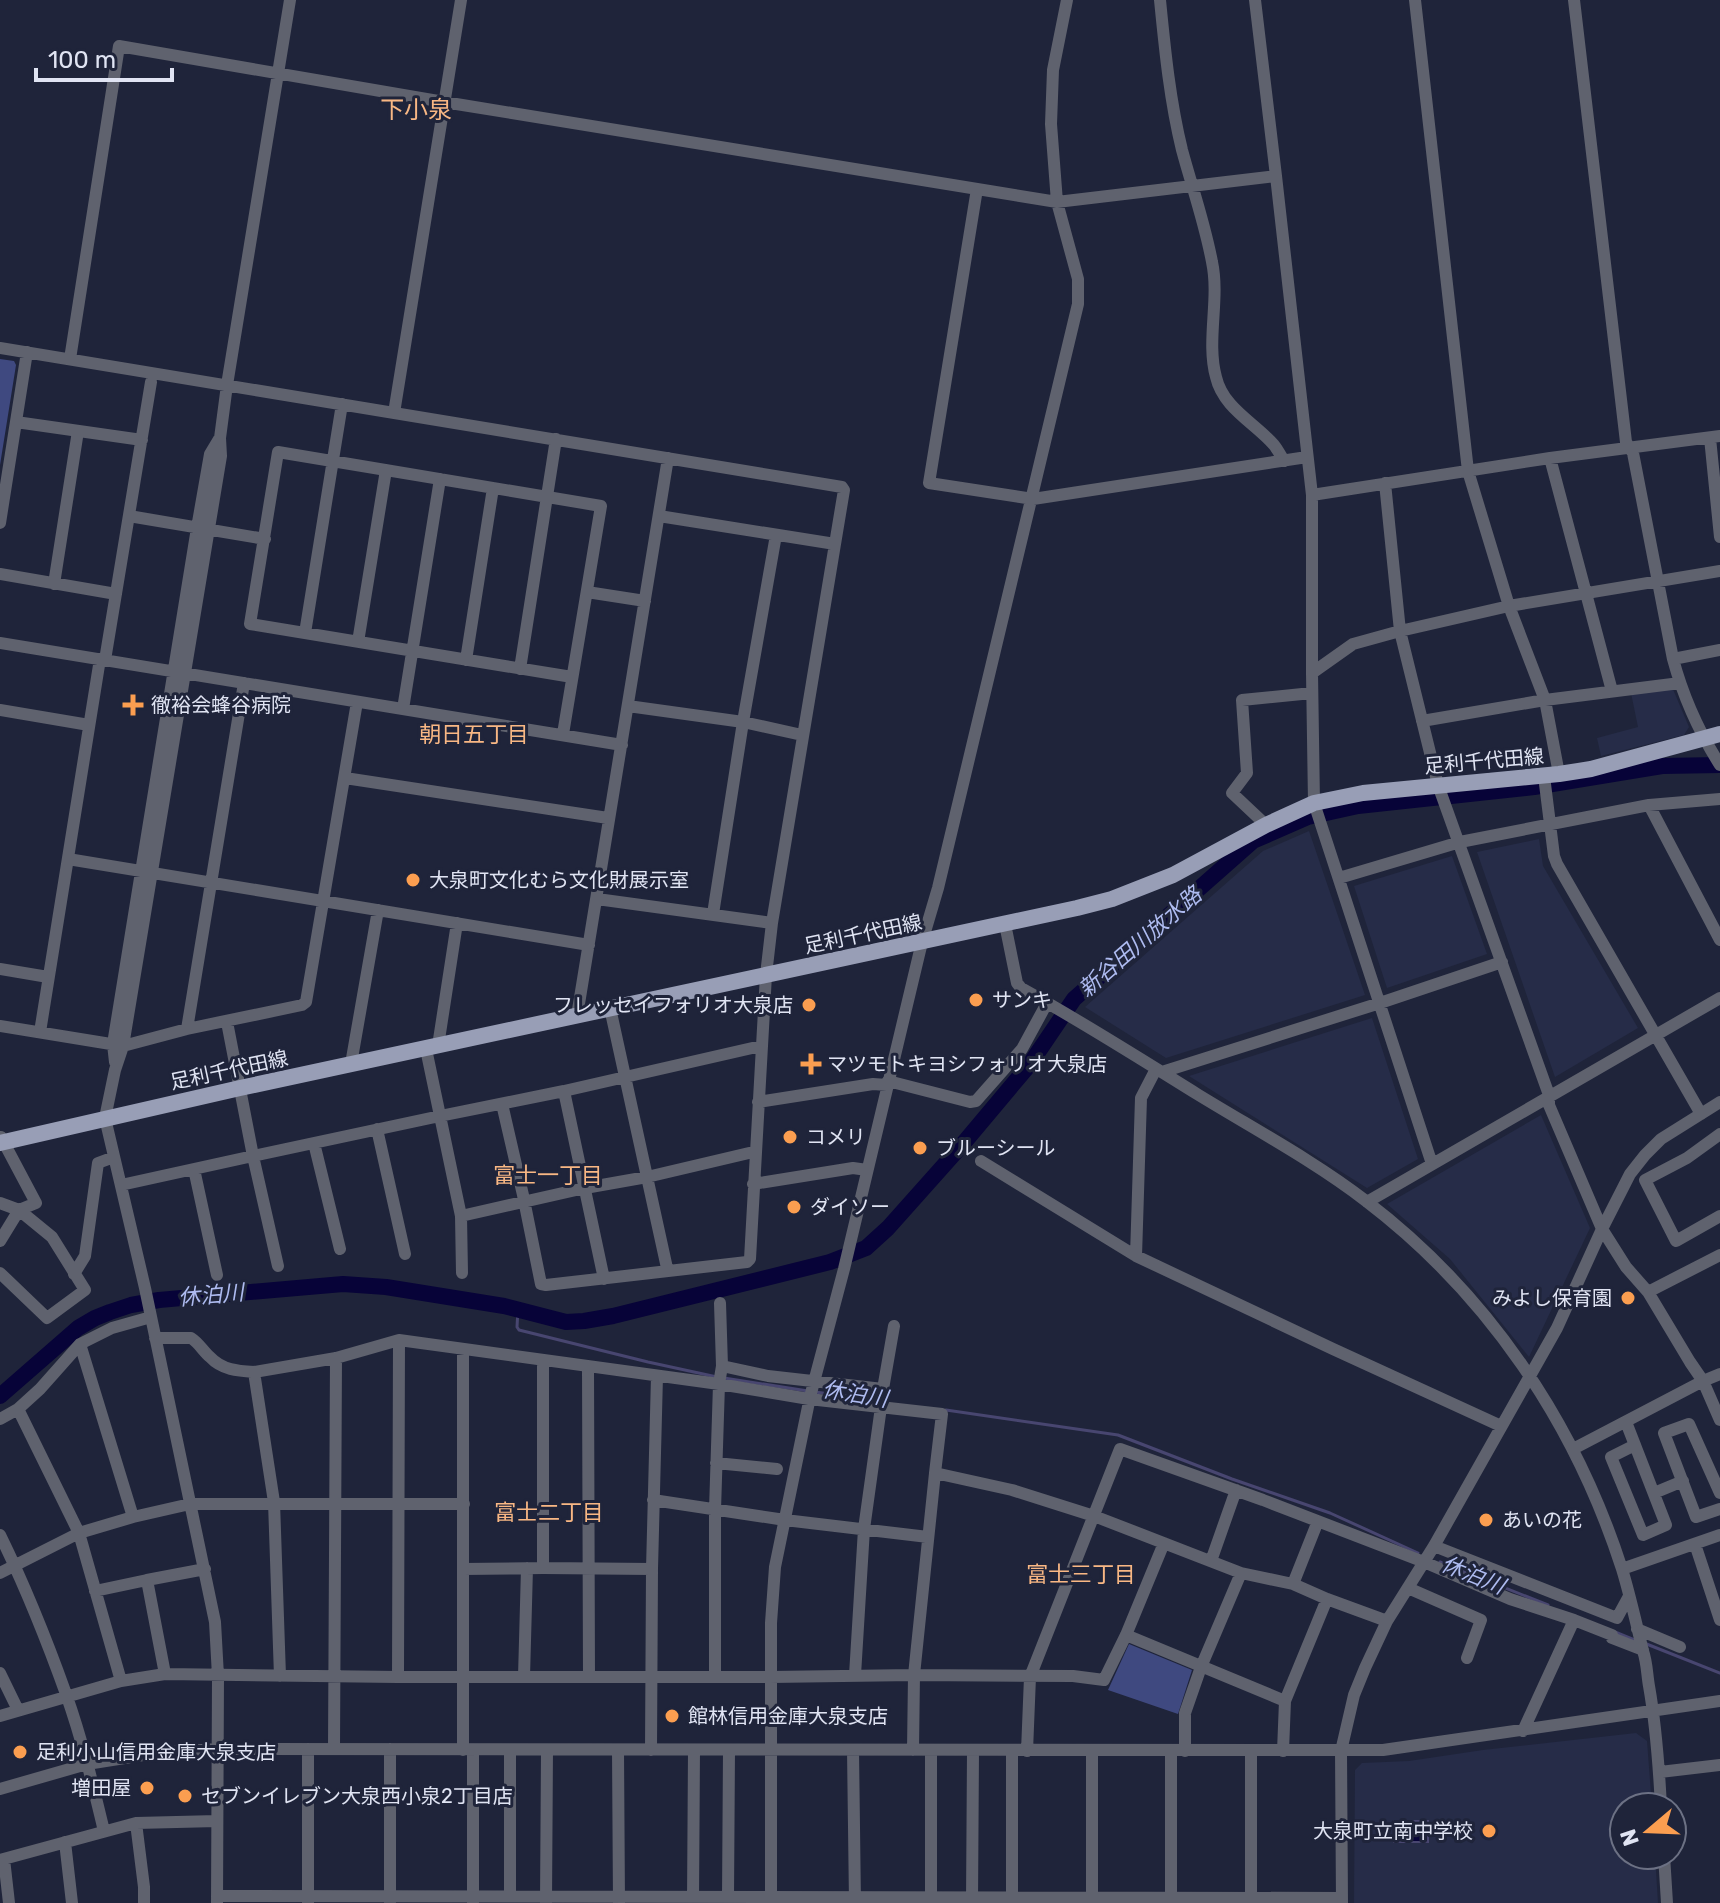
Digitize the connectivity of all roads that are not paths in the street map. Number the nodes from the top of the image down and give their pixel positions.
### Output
1 (290, 0) edge
2 (461, 0) edge
3 (1067, 0) edge
4 (1160, 0) edge
5 (1255, 0) edge
6 (1415, 0) edge
7 (1574, 0) edge
8 (278, 72) junction
9 (444, 102) junction
10 (1276, 176) junction
11 (1192, 185) junction
12 (977, 189) junction
13 (1057, 202) junction
14 (0, 348) edge
15 (27, 352) junction
16 (70, 359) junction
17 (151, 382) dead end
18 (227, 385) junction
19 (342, 404) junction
20 (394, 413) junction
21 (16, 422) junction
22 (78, 431) junction
23 (1715, 437) edge
24 (556, 439) junction
25 (142, 440) junction
26 (1630, 448) junction
27 (1307, 457) junction
28 (668, 458) junction
29 (1550, 458) junction
30 (333, 461) junction
31 (1284, 461) junction
32 (386, 470) junction
33 (1468, 471) junction
34 (440, 479) junction
35 (1385, 483) junction
36 (493, 488) junction
37 (1312, 495) junction
38 (546, 496) junction
39 (1033, 499) junction
40 (129, 516) junction
41 (659, 516) junction
42 (0, 523) edge
43 (203, 529) junction
44 (776, 535) junction
45 (1720, 537) edge
46 (265, 539) junction
47 (835, 544) junction
48 (1720, 571) edge
49 (0, 574) edge
50 (1657, 582) junction
51 (54, 584) junction
52 (587, 592) junction
53 (116, 594) junction
54 (1586, 594) junction
55 (645, 601) junction
56 (1509, 606) junction
57 (1400, 631) junction
58 (305, 633) junction
59 (358, 642) junction
60 (0, 643) edge
61 (1720, 650) edge
62 (412, 651) junction
63 (103, 657) junction
64 (1673, 659) junction
65 (466, 660) junction
66 (520, 669) junction
67 (179, 672) junction
68 (1312, 673) junction
69 (572, 677) junction
70 (244, 683) junction
71 (1680, 683) junction
72 (1612, 691) junction
73 (1312, 693) junction
74 (1545, 700) junction
75 (357, 702) junction
76 (628, 706) junction
77 (403, 709) junction
78 (0, 710) edge
79 (1422, 721) junction
80 (743, 722) junction
81 (89, 725) junction
82 (563, 734) junction
83 (802, 735) junction
84 (1712, 736) edge
85 (622, 745) junction
86 (1717, 760) edge
87 (1549, 777) junction
88 (345, 778) junction
89 (1439, 788) junction
90 (1720, 799) edge
91 (1314, 803) junction
92 (1649, 805) junction
93 (608, 818) junction
94 (1550, 824) junction
95 (1266, 825) junction
96 (1460, 842) junction
97 (68, 859) junction
98 (147, 872) junction
99 (1339, 878) junction
100 (211, 882) junction
101 (597, 899) junction
102 (324, 900) junction
103 (378, 910) junction
104 (713, 914) junction
105 (457, 923) junction
106 (772, 923) junction
107 (1005, 924) junction
108 (1720, 940) edge
109 (922, 942) junction
110 (589, 945) junction
111 (1502, 962) junction
112 (0, 969) edge
113 (766, 975) junction
114 (48, 977) junction
115 (1720, 998) edge
116 (1380, 1003) junction
117 (1053, 1006) junction
118 (610, 1008) junction
119 (577, 1016) junction
120 (227, 1022) junction
121 (0, 1026) edge
122 (187, 1029) junction
123 (40, 1032) junction
124 (1655, 1034) junction
125 (118, 1045) junction
126 (761, 1046) junction
127 (432, 1047) junction
128 (351, 1064) junction
129 (1159, 1071) junction
130 (625, 1077) junction
131 (888, 1083) junction
132 (240, 1088) junction
133 (564, 1091) junction
134 (1549, 1095) junction
135 (758, 1102) junction
136 (1720, 1102) edge
137 (502, 1104) junction
138 (1701, 1114) junction
139 (440, 1116) junction
140 (105, 1118) junction
141 (377, 1129) junction
142 (1720, 1134) edge
143 (1, 1140) edge
144 (314, 1143) junction
145 (755, 1153) junction
146 (253, 1156) junction
147 (114, 1157) junction
148 (981, 1161) dead end
149 (1432, 1164) junction
150 (194, 1169) junction
151 (867, 1170) junction
152 (647, 1177) junction
153 (753, 1184) junction
154 (121, 1185) junction
155 (585, 1188) junction
156 (524, 1202) junction
157 (1367, 1202) junction
158 (0, 1203) edge
159 (19, 1210) junction
160 (461, 1216) junction
161 (1720, 1216) edge
162 (1602, 1229) junction
163 (0, 1241) edge
164 (340, 1249) dead end
165 (405, 1254) dead end
166 (1720, 1255) edge
167 (1136, 1256) junction
168 (278, 1266) dead end
169 (667, 1268) dead end
170 (0, 1273) edge
171 (462, 1273) dead end
172 (74, 1274) junction
173 (217, 1275) dead end
174 (604, 1279) junction
175 (1648, 1292) junction
176 (720, 1303) dead end
177 (150, 1315) junction
178 (894, 1326) dead end
179 (155, 1338) junction
180 (399, 1340) junction
181 (80, 1344) junction
182 (463, 1349) junction
183 (336, 1358) junction
184 (543, 1360) junction
185 (588, 1366) junction
186 (722, 1366) junction
187 (254, 1372) junction
188 (1720, 1374) edge
189 (657, 1376) junction
190 (1531, 1376) junction
191 (1703, 1381) junction
192 (719, 1384) junction
193 (812, 1391) junction
194 (881, 1407) junction
195 (18, 1409) junction
196 (0, 1419) edge
197 (1720, 1420) edge
198 (1626, 1422) junction
199 (1501, 1426) junction
200 (1635, 1445) junction
201 (1573, 1449) junction
202 (716, 1463) junction
203 (777, 1469) dead end
204 (935, 1473) junction
205 (1683, 1481) junction
206 (1236, 1490) junction
207 (1654, 1493) junction
208 (1720, 1493) edge
209 (653, 1500) junction
210 (274, 1502) junction
211 (335, 1503) junction
212 (399, 1503) junction
213 (190, 1504) junction
214 (464, 1504) junction
215 (715, 1510) junction
216 (1719, 1510) edge
217 (1094, 1516) junction
218 (133, 1517) junction
219 (785, 1520) junction
220 (1318, 1521) junction
221 (864, 1529) junction
222 (79, 1533) junction
223 (0, 1535) edge
224 (1720, 1535) edge
225 (928, 1537) junction
226 (1164, 1543) junction
227 (1695, 1544) junction
228 (1430, 1553) junction
229 (1211, 1561) junction
230 (15, 1566) junction
231 (527, 1568) junction
232 (543, 1568) junction
233 (589, 1568) junction
234 (205, 1569) junction
235 (463, 1569) junction
236 (652, 1569) junction
237 (1622, 1569) junction
238 (0, 1573) edge
239 (1241, 1573) junction
240 (147, 1580) junction
241 (1293, 1584) junction
242 (1714, 1584) edge
243 (1408, 1588) junction
244 (95, 1591) junction
245 (1629, 1596) junction
246 (1327, 1599) junction
247 (1574, 1620) junction
248 (1720, 1620) edge
249 (1387, 1621) junction
250 (1126, 1635) junction
251 (1640, 1639) junction
252 (1680, 1647) dead end
253 (1467, 1658) dead end
254 (1201, 1667) junction
255 (0, 1673) edge
256 (165, 1674) junction
257 (855, 1675) junction
258 (914, 1675) junction
259 (218, 1676) junction
260 (280, 1676) junction
261 (335, 1677) junction
262 (398, 1677) junction
263 (463, 1677) junction
264 (524, 1677) junction
265 (589, 1677) junction
266 (652, 1677) junction
267 (715, 1677) junction
268 (771, 1677) junction
269 (1030, 1677) junction
270 (121, 1681) junction
271 (67, 1696) junction
272 (1285, 1701) junction
273 (1720, 1701) edge
274 (18, 1710) junction
275 (1654, 1711) junction
276 (0, 1716) edge
277 (1523, 1731) junction
278 (217, 1749) junction
279 (308, 1749) junction
280 (334, 1749) junction
281 (390, 1749) junction
282 (468, 1750) junction
283 (510, 1750) junction
284 (547, 1750) junction
285 (618, 1750) junction
286 (651, 1750) junction
287 (694, 1750) junction
288 (729, 1750) junction
289 (770, 1750) junction
290 (853, 1750) junction
291 (913, 1750) junction
292 (931, 1750) junction
293 (973, 1751) junction
294 (1012, 1751) junction
295 (1027, 1751) junction
296 (1092, 1751) junction
297 (1178, 1751) junction
298 (1251, 1751) junction
299 (1283, 1751) junction
300 (1341, 1751) junction
301 (87, 1764) junction
302 (1720, 1765) edge
303 (1660, 1772) junction
304 (0, 1789) edge
305 (1661, 1791) edge
306 (217, 1821) junction
307 (136, 1823) junction
308 (104, 1831) junction
309 (65, 1842) junction
310 (2, 1859) edge
311 (1665, 1871) edge
312 (510, 1896) junction
313 (728, 1898) junction
314 (217, 1900) edge
315 (308, 1900) edge
316 (390, 1900) edge
317 (473, 1900) edge
318 (546, 1900) edge
319 (580, 1900) edge
320 (619, 1900) edge
321 (656, 1900) edge
322 (693, 1900) edge
323 (771, 1900) edge
324 (854, 1900) edge
325 (931, 1900) edge
326 (972, 1900) edge
327 (1012, 1900) edge
328 (1092, 1900) edge
329 (1171, 1900) edge
330 (1251, 1900) edge
331 (1342, 1900) edge
332 (9, 1903) edge
333 (72, 1903) edge
334 (144, 1903) edge
335 (1667, 1903) edge

1 - 8 street
2 - 9 street
3 - 13 street
4 - 11 street
5 - 10 street
6 - 33 street
7 - 26 street
8 - 9 street
8 - 16 street
8 - 18 street
9 - 12 street
9 - 20 street
10 - 11 street
10 - 27 street
11 - 13 street
11 - 31 street
12 - 13 street
12 - 39 street
13 - 39 street
14 - 15 street
15 - 16 street
15 - 21 street
16 - 18 street
17 - 25 street
18 - 19 street
18 - 43 street
19 - 20 street
19 - 30 street
20 - 24 street
21 - 22 street
21 - 42 street
22 - 25 street
22 - 51 street
23 - 26 street
23 - 45 street
24 - 28 street
24 - 38 street
25 - 40 street
26 - 29 street
26 - 50 street
27 - 31 street
27 - 37 street
28 - 41 street
28 - 47 street
29 - 33 street
29 - 54 street
30 - 32 street
30 - 46 street
30 - 58 street
31 - 39 street
32 - 34 street
32 - 59 street
33 - 35 street
33 - 56 street
34 - 36 street
34 - 62 street
35 - 37 street
35 - 57 street
36 - 38 street
36 - 65 street
37 - 68 street
38 - 52 street
38 - 66 street
39 - 109 street
40 - 43 street
40 - 53 street
41 - 44 street
41 - 55 street
43 - 46 street
43 - 67 street
44 - 47 street
44 - 80 street
46 - 58 street
47 - 83 street
48 - 50 street
49 - 51 street
50 - 54 street
50 - 64 street
51 - 53 street
52 - 55 street
52 - 69 street
53 - 63 street
54 - 56 street
54 - 72 street
55 - 76 street
56 - 57 street
56 - 74 street
57 - 68 street
57 - 79 street
58 - 59 street
59 - 62 street
60 - 63 street
61 - 64 street
62 - 65 street
62 - 77 street
63 - 67 street
63 - 81 street
64 - 71 street
65 - 66 street
66 - 69 street
67 - 70 street
67 - 98 street
68 - 73 street
69 - 82 street
70 - 75 street
70 - 100 street
71 - 72 street
71 - 84 street
72 - 74 street
73 - 91 street
73 - 95 street
74 - 79 street
74 - 87 street
75 - 77 street
75 - 88 street
76 - 80 street
76 - 85 street
77 - 82 street
78 - 81 street
79 - 89 street
80 - 83 street
80 - 104 street
81 - 97 street
82 - 85 street
83 - 106 street
84 - 86 street
84 - 87 main road, 足利千代田線
85 - 93 street
87 - 89 main road, 足利千代田線
87 - 94 street
88 - 93 street
88 - 102 street
89 - 91 main road, 足利千代田線
89 - 96 street
90 - 92 street
91 - 95 main road, 足利千代田線
91 - 99 street
92 - 94 street
92 - 108 street
93 - 101 street
94 - 96 street
94 - 124 street
95 - 107 main road, 足利千代田線
96 - 99 street
96 - 111 street
97 - 98 street
97 - 114 street
98 - 100 street
98 - 125 street
99 - 116 street
100 - 102 street
100 - 122 street
101 - 104 street
101 - 110 street
102 - 103 street
102 - 120 street
103 - 105 street
103 - 128 street
104 - 106 street
105 - 110 street
105 - 127 street
106 - 113 street
107 - 109 main road, 足利千代田線
107 - 117 street
109 - 113 main road, 足利千代田線
109 - 131 street
110 - 119 street
111 - 116 street
111 - 134 street
112 - 114 street
113 - 118 main road, 足利千代田線
113 - 126 street
114 - 123 street
115 - 124 street
116 - 129 street
116 - 149 street
117 - 129 street
117 - 131 street
118 - 119 main road, 足利千代田線
118 - 130 street
119 - 127 main road, 足利千代田線
120 - 122 street
120 - 132 street
121 - 123 street
122 - 125 street
123 - 125 street
124 - 134 street
124 - 138 street
125 - 140 street
126 - 130 street
126 - 135 street
127 - 128 main road, 足利千代田線
127 - 139 street
128 - 132 main road, 足利千代田線
129 - 157 street
129 - 167 street
130 - 133 street
130 - 152 street
131 - 135 street
131 - 151 street
132 - 140 main road, 足利千代田線
132 - 146 street
133 - 137 street
133 - 155 street
134 - 149 street
134 - 162 street
135 - 145 street
136 - 138 street
137 - 139 street
137 - 156 street
138 - 162 street
139 - 141 street
139 - 160 street
140 - 143 main road, 足利千代田線
140 - 147 street
141 - 144 street
141 - 165 street
142 - 161 street
143 - 159 street
144 - 146 street
144 - 164 street
145 - 152 street
145 - 153 street
146 - 150 street
146 - 168 street
147 - 154 street
147 - 172 street
148 - 167 street
149 - 157 street
150 - 154 street
150 - 173 street
151 - 153 street
151 - 193 street
152 - 155 street
152 - 169 street
153 - 174 street
154 - 177 street
155 - 156 street
155 - 174 street
156 - 160 street
156 - 174 street
157 - 190 street
158 - 159 street
159 - 163 street
159 - 172 street
160 - 171 street
162 - 175 street
162 - 190 street
166 - 175 street
167 - 199 street
170 - 172 street
175 - 191 street
176 - 186 street
177 - 179 street
177 - 181 street
178 - 193 street
179 - 187 street
179 - 213 street
180 - 182 street
180 - 183 street
180 - 212 street
181 - 195 street
181 - 218 street
182 - 184 street
182 - 214 street
183 - 187 street
183 - 211 street
184 - 185 street
184 - 232 street
185 - 189 street
185 - 233 street
186 - 192 street
186 - 193 street
187 - 210 street
188 - 191 street
189 - 192 street
189 - 209 street
190 - 199 street
190 - 201 street
191 - 197 street
191 - 198 street
192 - 193 street
192 - 202 street
193 - 194 street
193 - 219 street
194 - 204 street
194 - 221 street
195 - 196 street
195 - 222 street
198 - 200 street
198 - 201 street
199 - 228 street
200 - 207 street
200 - 207 street
201 - 237 street
202 - 203 street
202 - 215 street
204 - 217 street
204 - 225 street
205 - 207 street
205 - 208 street
205 - 216 street
206 - 217 street
206 - 220 street
206 - 229 street
209 - 215 street
209 - 236 street
210 - 211 street
210 - 213 street
210 - 260 street
211 - 212 street
211 - 261 street
212 - 214 street
212 - 262 street
213 - 218 street
213 - 234 street
214 - 235 street
215 - 219 street
215 - 267 street
217 - 226 street
217 - 269 street
218 - 222 street
219 - 221 street
219 - 268 street
220 - 228 street
220 - 241 street
221 - 225 street
221 - 257 street
222 - 230 street
222 - 244 street
223 - 230 street
224 - 227 street
225 - 258 street
226 - 229 street
226 - 250 street
227 - 237 street
227 - 242 street
228 - 243 street
228 - 245 street
228 - 247 street
229 - 239 street
230 - 238 street
230 - 271 street
231 - 232 street
231 - 235 street
231 - 264 street
232 - 233 street
233 - 236 street
233 - 265 street
234 - 240 street
234 - 259 street
235 - 263 street
236 - 266 street
237 - 245 street
239 - 241 street
239 - 254 street
240 - 244 street
240 - 256 street
241 - 246 street
242 - 248 street
243 - 249 street
243 - 253 street
244 - 270 street
245 - 251 street
246 - 249 street
246 - 272 street
247 - 251 street
247 - 277 street
249 - 300 street
250 - 254 street
250 - 269 street
251 - 252 street
251 - 275 street
254 - 272 street
254 - 297 street
255 - 274 street
256 - 259 street
256 - 270 street
257 - 258 street
257 - 268 street
258 - 269 street
258 - 291 street
259 - 260 street
259 - 278 street
260 - 261 street
261 - 262 street
261 - 280 street
262 - 263 street
263 - 264 street
263 - 282 street
264 - 265 street
265 - 266 street
266 - 267 street
266 - 286 street
267 - 268 street
268 - 289 street
269 - 295 street
270 - 271 street
271 - 274 street
271 - 301 street
272 - 299 street
273 - 275 street
274 - 276 street
275 - 277 street
275 - 303 street
277 - 300 street
278 - 279 street
278 - 301 street
278 - 306 street
279 - 280 street
279 - 315 street
280 - 281 street
281 - 282 street
281 - 316 street
282 - 283 street
282 - 317 street
283 - 284 street
283 - 312 street
284 - 285 street
284 - 318 street
285 - 286 street
285 - 320 street
286 - 287 street
287 - 288 street
287 - 322 street
288 - 289 street
288 - 313 street
289 - 290 street
289 - 323 street
290 - 291 street
290 - 324 street
291 - 292 street
292 - 293 street
292 - 325 street
293 - 294 street
293 - 326 street
294 - 295 street
294 - 327 street
295 - 296 street
296 - 297 street
296 - 328 street
297 - 298 street
297 - 329 street
298 - 299 street
298 - 330 street
299 - 300 street
300 - 331 street
301 - 304 street
301 - 308 street
302 - 303 street
303 - 305 street
306 - 307 street
306 - 314 street
307 - 308 street
307 - 334 street
308 - 309 street
309 - 310 street
309 - 333 street
310 - 332 street
311 - 335 street
312 - 317 street
312 - 318 street
313 - 322 street
313 - 323 street
314 - 315 street
315 - 316 street
316 - 317 street
318 - 319 street
319 - 320 street
320 - 321 street
321 - 322 street
323 - 324 street
324 - 325 street
325 - 326 street
326 - 327 street
327 - 328 street
328 - 329 street
329 - 330 street
330 - 331 street

